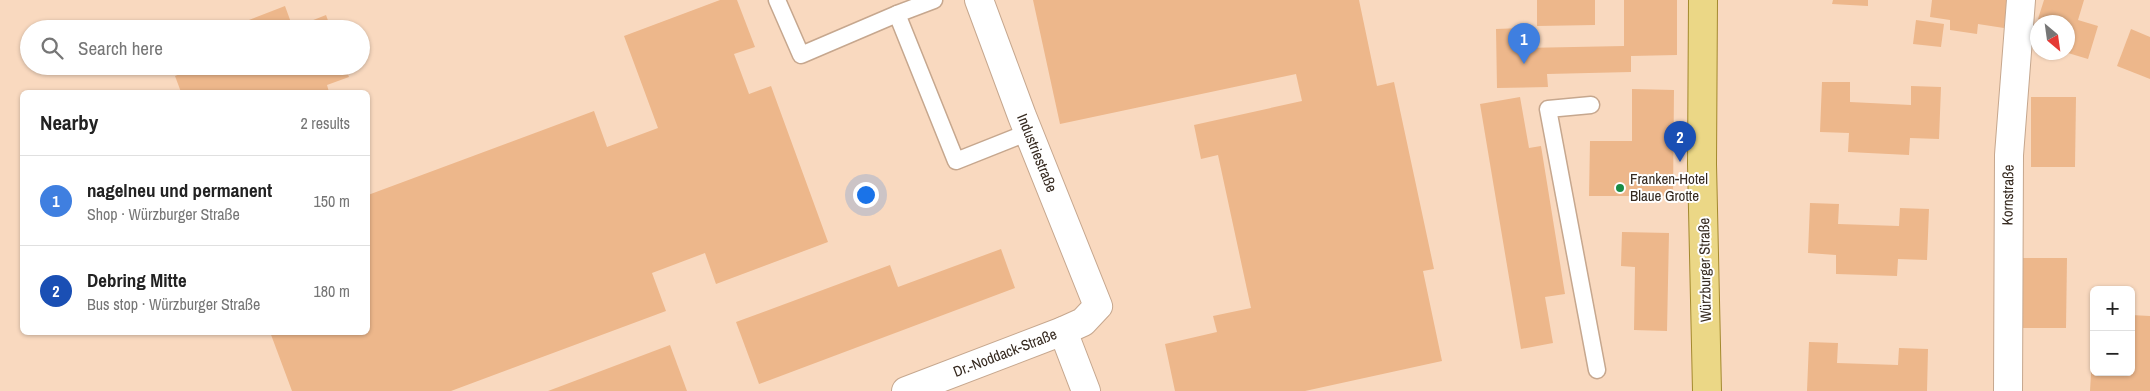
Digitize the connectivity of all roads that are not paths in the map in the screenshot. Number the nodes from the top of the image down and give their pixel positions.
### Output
1 (777, 0) edge
2 (934, 0) edge
3 (979, 0) edge
4 (1703, 0) edge
5 (2021, 0) edge
6 (897, 14) junction
7 (1591, 105) dead end
8 (1029, 132) junction
9 (1098, 306) joint
10 (1063, 331) junction
11 (1597, 370) dead end
12 (906, 391) edge
13 (1086, 391) edge
14 (1708, 391) edge
15 (2008, 391) edge

1 - 6 lane
2 - 6 lane
3 - 8 street, Industriestraße
4 - 14 main road, Würzburger Straße
5 - 15 street, Kornstraße
6 - 8 lane
7 - 11 lane
8 - 9 street, Industriestraße
9 - 10 street, Dr.-Noddack-Straße
10 - 12 street, Dr.-Noddack-Straße
10 - 13 street

